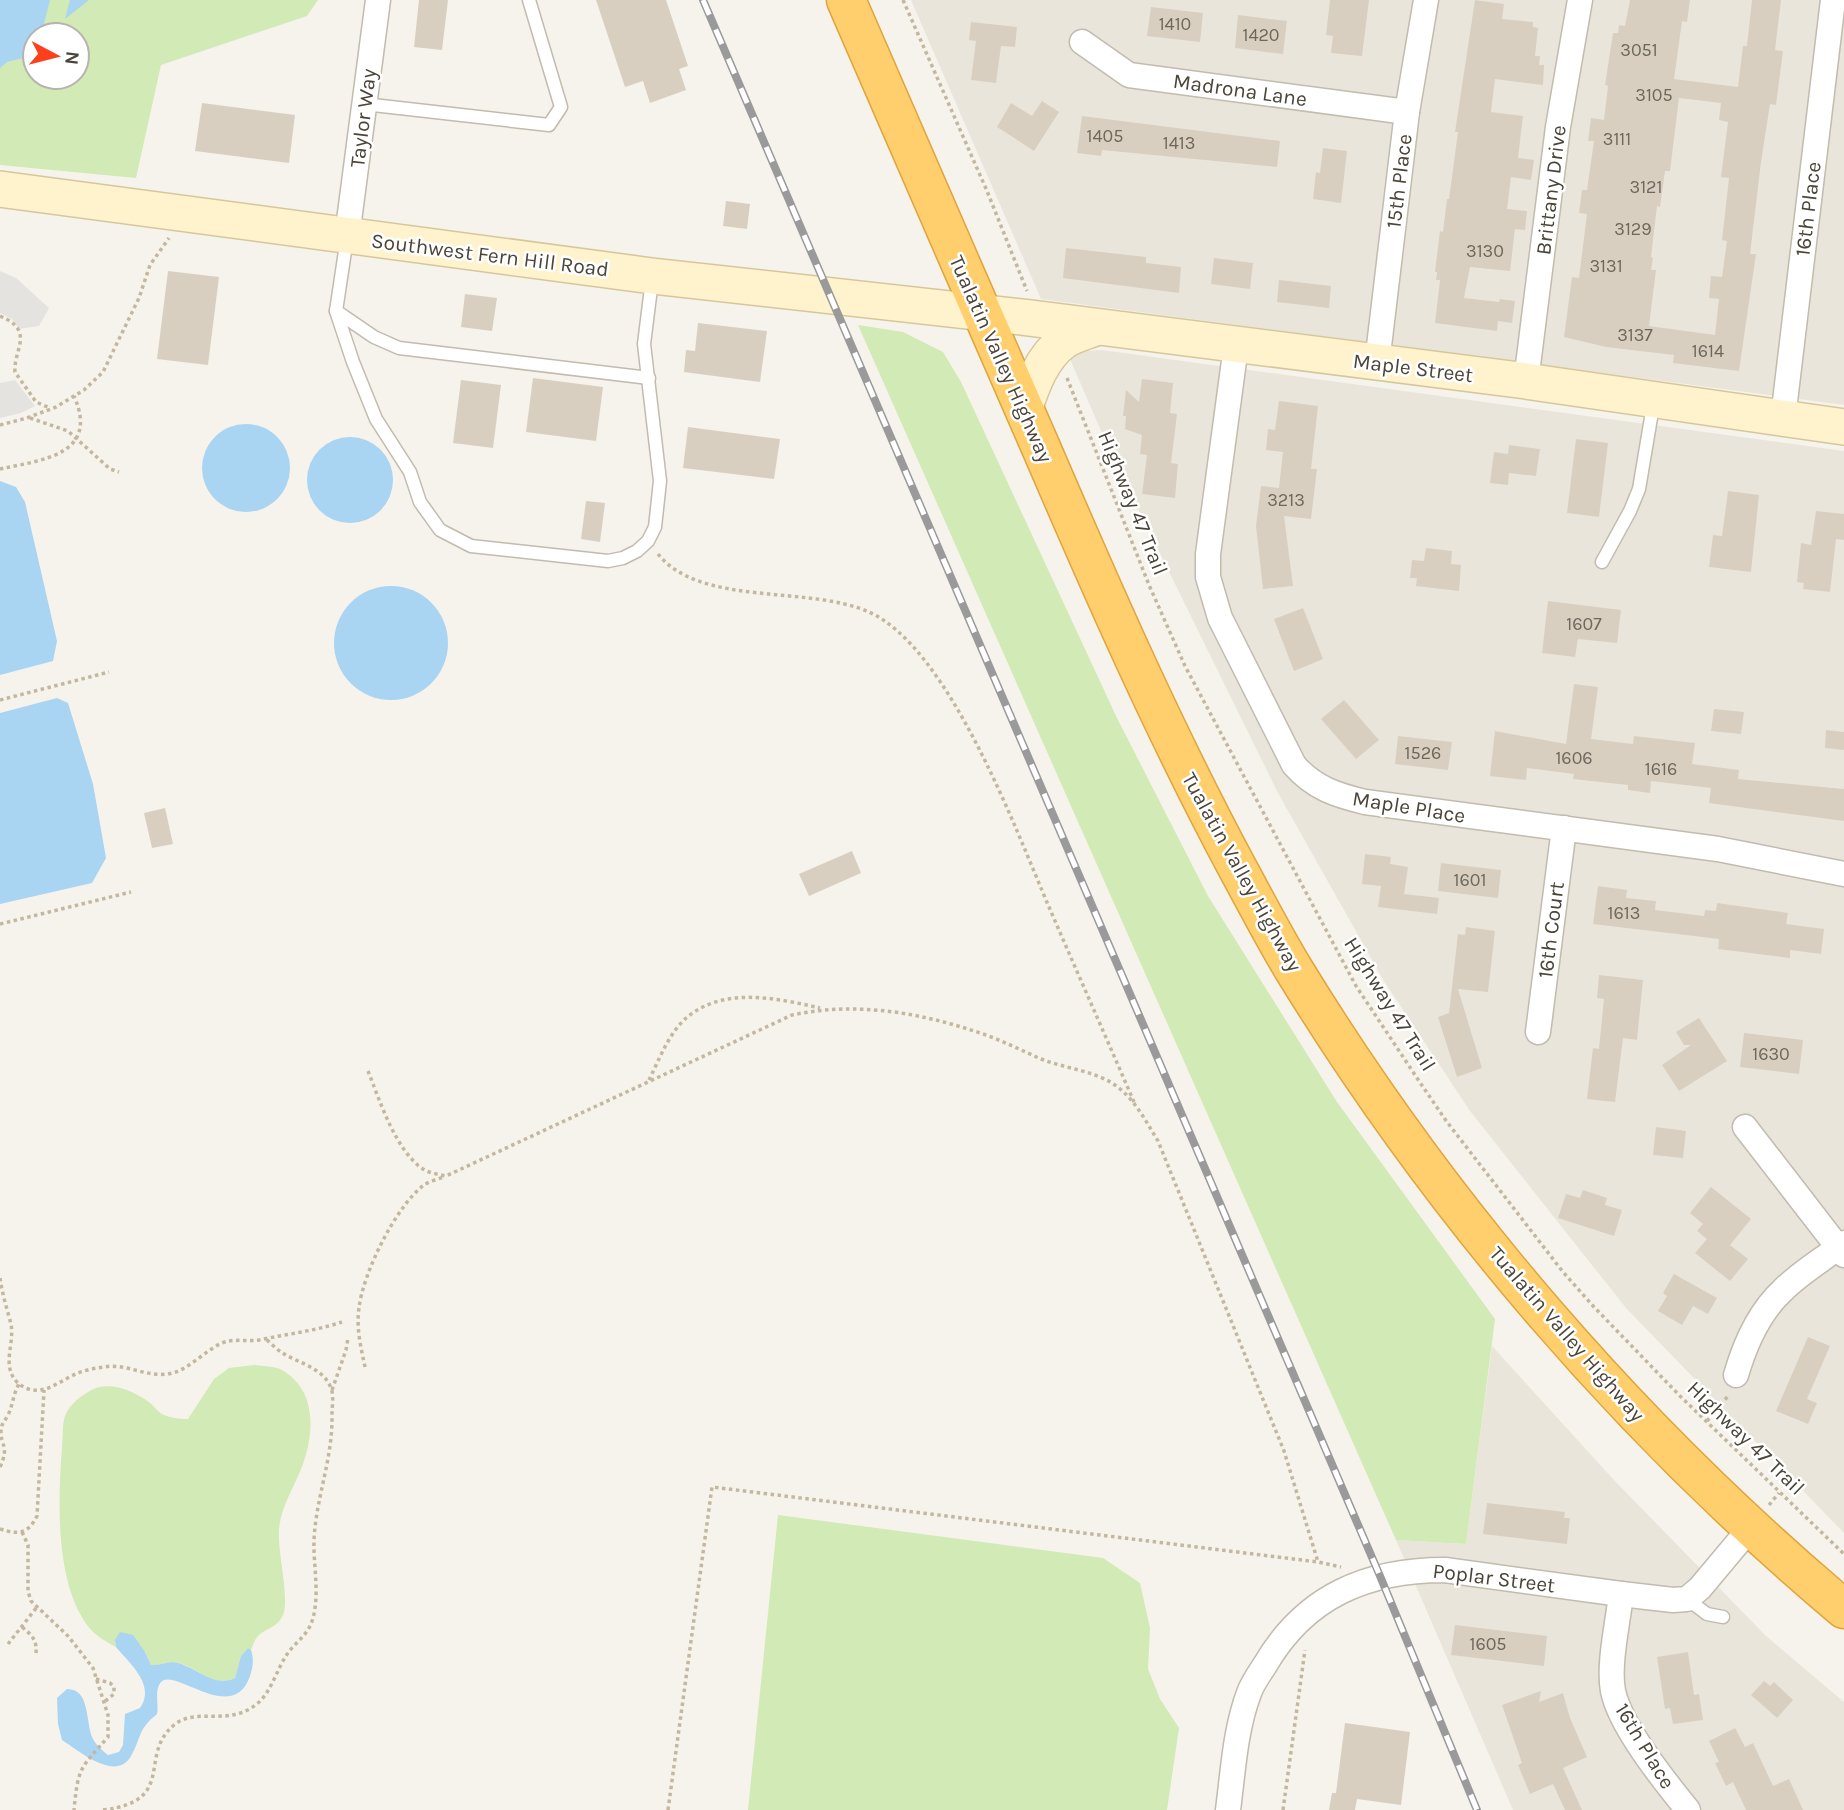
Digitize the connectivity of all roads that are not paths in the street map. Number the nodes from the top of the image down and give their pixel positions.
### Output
1 (378, 0) edge
2 (529, 0) edge
3 (846, 0) edge
4 (1426, 0) edge
5 (1580, 0) edge
6 (1833, 0) edge
7 (1082, 42) dead end
8 (364, 104) junction
9 (1407, 112) junction
10 (0, 189) edge
11 (347, 236) junction
12 (652, 276) junction
13 (336, 312) junction
14 (981, 313) junction
15 (1096, 328) junction
16 (1236, 346) junction
17 (1377, 363) junction
18 (649, 378) junction
19 (1526, 381) junction
20 (1654, 400) junction
21 (1024, 410) junction
22 (1783, 418) junction
23 (1844, 427) edge
24 (1602, 562) dead end
25 (1564, 828) junction
26 (1844, 874) edge
27 (1538, 1032) dead end
28 (1745, 1127) dead end
29 (1842, 1249) edge
30 (1736, 1375) road end
31 (1751, 1527) junction
32 (1621, 1594) junction
33 (1687, 1599) junction
34 (1844, 1609) edge
35 (1723, 1616) dead end
36 (1228, 1810) edge
37 (1688, 1810) edge

1 - 8 street, Taylor Way
2 - 8 lane
3 - 14 highway, Tualatin Valley Highway
4 - 9 street, 15th Place
5 - 19 street, Brittany Drive
6 - 22 street, 16th Place
7 - 9 street, Madrona Lane
8 - 11 street, Taylor Way
9 - 17 street, 15th Place
10 - 11 street, Southwest Fern Hill Road
11 - 12 street, Southwest Fern Hill Road
11 - 13 lane
12 - 14 street, Southwest Fern Hill Road
12 - 18 lane
13 - 18 lane
13 - 18 lane
14 - 15 street, Maple Street
14 - 21 highway, Tualatin Valley Highway
15 - 16 street, Maple Street
15 - 21 street
16 - 17 street, Maple Street
16 - 25 street, Maple Place
17 - 19 street, Maple Street
19 - 20 street, Maple Street
20 - 22 street, Maple Street
20 - 24 lane
21 - 31 highway, Tualatin Valley Highway
22 - 23 street, Maple Street
25 - 26 street, Maple Place
25 - 27 street, 16th Court
28 - 29 street
29 - 30 street
31 - 33 street
31 - 34 highway, Tualatin Valley Highway
32 - 33 street, Poplar Street
32 - 36 street, Poplar Street
32 - 37 street, 16th Place
33 - 35 lane

